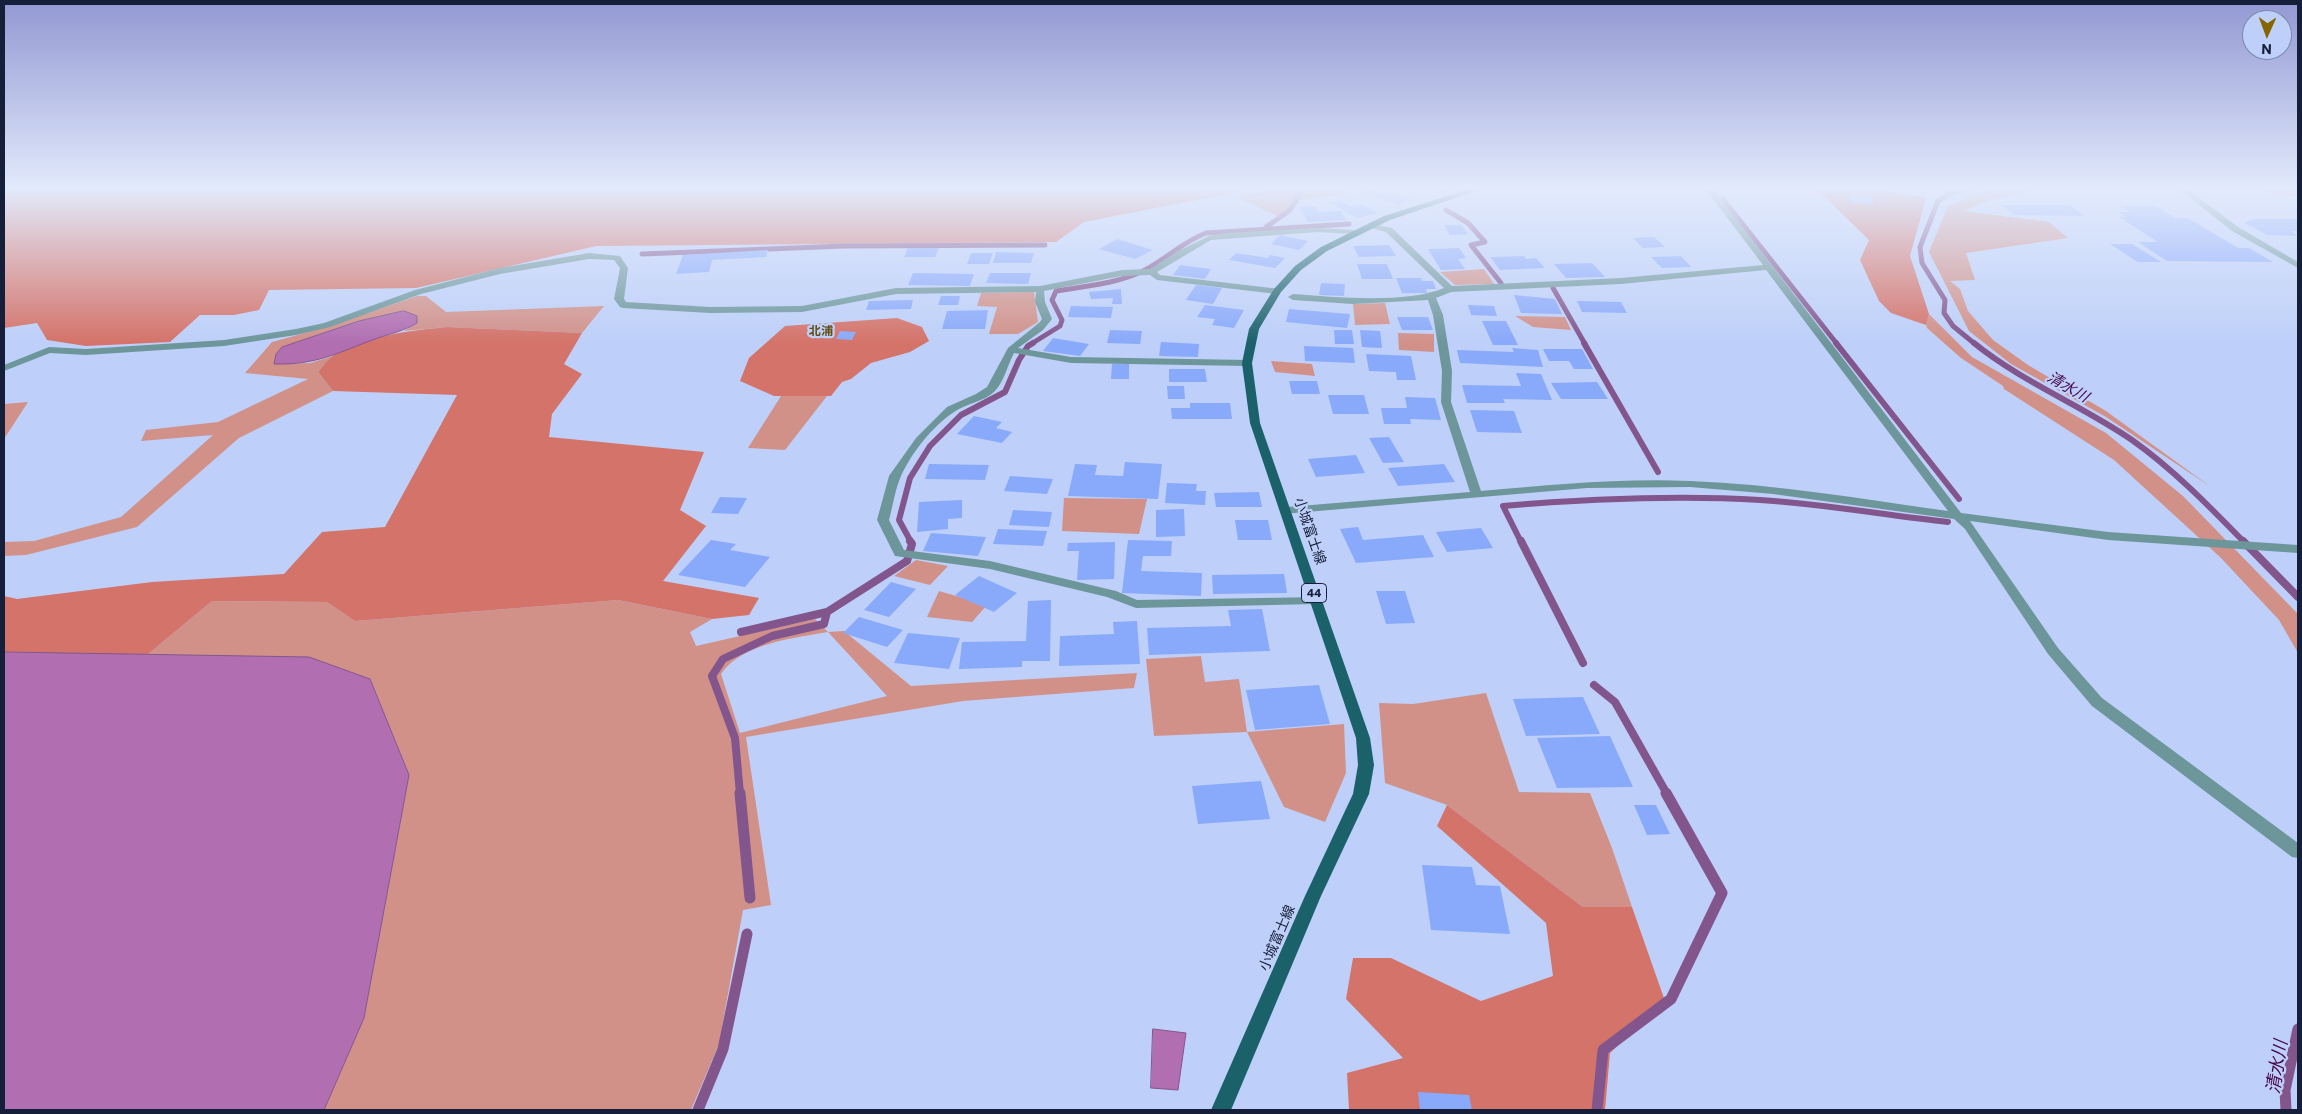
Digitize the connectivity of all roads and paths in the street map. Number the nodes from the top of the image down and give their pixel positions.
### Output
1 (1207, 239) edge
2 (1342, 239) edge
3 (1398, 239) edge
4 (1748, 239) edge
5 (2252, 239) edge
6 (2298, 265) edge
7 (1769, 267) junction
8 (1152, 272) junction
9 (1040, 289) junction
10 (1450, 289) junction
11 (1277, 291) junction
12 (1293, 297) dead end
13 (1432, 297) junction
14 (1012, 350) junction
15 (1247, 363) junction
16 (4, 368) edge
17 (1476, 493) junction
18 (1287, 511) junction
19 (1956, 514) junction
20 (2298, 549) edge
21 (1317, 600) junction
22 (2294, 849) edge
23 (1221, 1110) edge

1 - 8 street
2 - 11 main road, 小城富士線 / 44
3 - 10 street
4 - 7 street
5 - 6 street
7 - 10 street
7 - 19 street
8 - 9 street
8 - 11 street
9 - 14 street
9 - 16 street
10 - 13 street
11 - 15 main road, 小城富士線 / 44
12 - 13 street
13 - 17 street
14 - 15 street
14 - 21 street
15 - 18 main road, 小城富士線 / 44
17 - 18 street
17 - 19 street
18 - 21 main road, 小城富士線 / 44
19 - 20 street
19 - 22 street
21 - 23 main road, 小城富士線 / 44

